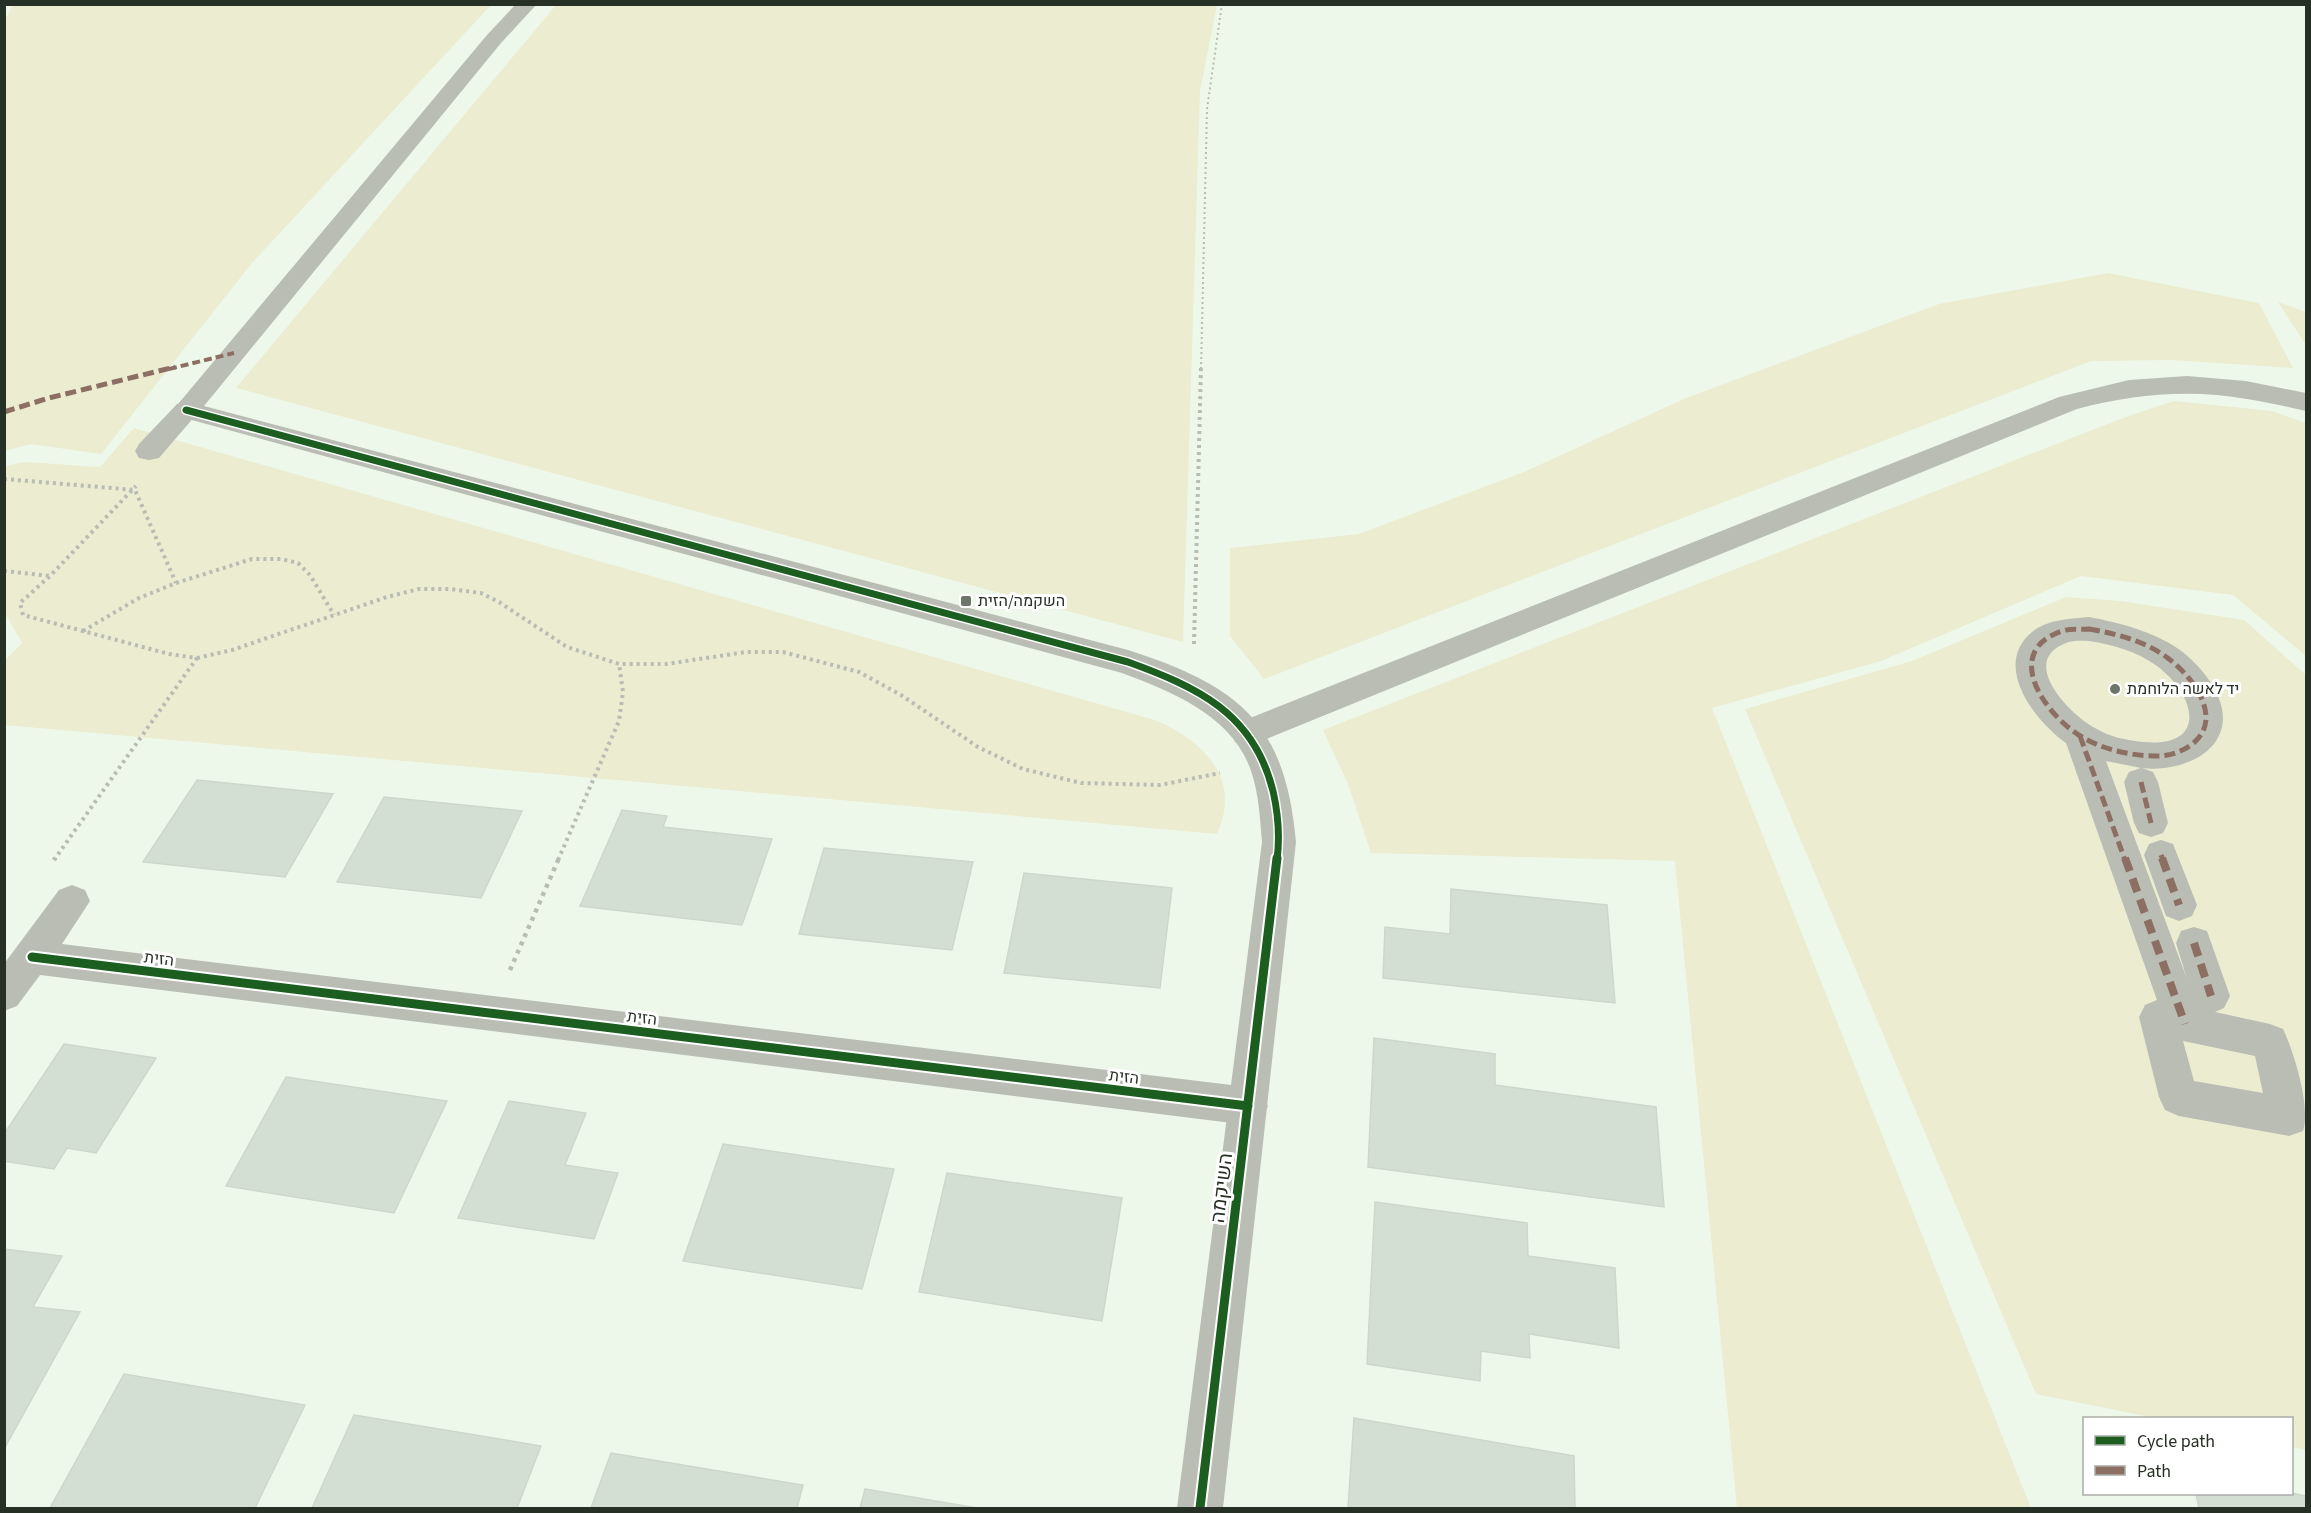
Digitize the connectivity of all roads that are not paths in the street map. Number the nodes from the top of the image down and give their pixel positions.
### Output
1 (528, 4) edge
2 (2307, 402) edge
3 (186, 410) junction
4 (149, 451) road end
5 (1246, 733) junction
6 (2080, 736) junction
7 (2141, 782) dead end
8 (72, 901) road end
9 (2179, 905) dead end
10 (2194, 943) dead end
11 (32, 957) junction
12 (4, 994) edge
13 (2211, 996) dead end
14 (2185, 1024) dead end
15 (1248, 1106) junction
16 (1200, 1509) edge

1 - 3 street
2 - 5 street
3 - 4 street
3 - 5 street, השיקמה
5 - 15 street, השיקמה
6 - 6 street
6 - 14 street
7 - 9 street
8 - 11 street
10 - 13 street
11 - 12 street
11 - 15 street, הזית
15 - 16 street, השיקמה

